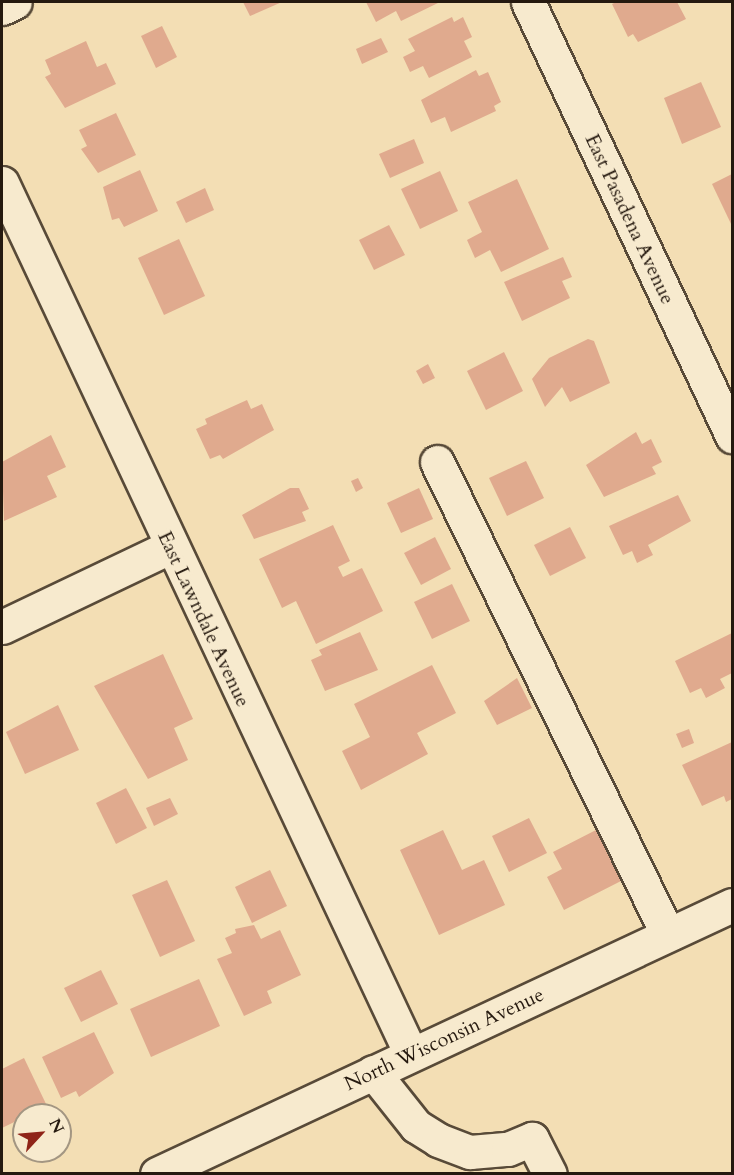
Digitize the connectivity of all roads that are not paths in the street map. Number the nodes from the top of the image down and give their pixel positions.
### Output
1 (15, 2) edge
2 (528, 2) edge
3 (2, 8) edge
4 (2, 183) edge
5 (732, 436) edge
6 (437, 462) dead end
7 (170, 547) junction
8 (2, 627) edge
9 (732, 905) edge
10 (668, 935) junction
11 (411, 1054) junction
12 (373, 1072) junction
13 (157, 1173) edge
14 (550, 1173) edge

1 - 3 street
2 - 5 street, East Pasadena Avenue
4 - 7 street, East Lawndale Avenue
6 - 10 street
7 - 8 street
7 - 11 street, East Lawndale Avenue
9 - 10 street, North Wisconsin Avenue
10 - 11 street, North Wisconsin Avenue
11 - 12 street, North Wisconsin Avenue
12 - 13 street, North Wisconsin Avenue
12 - 14 street

